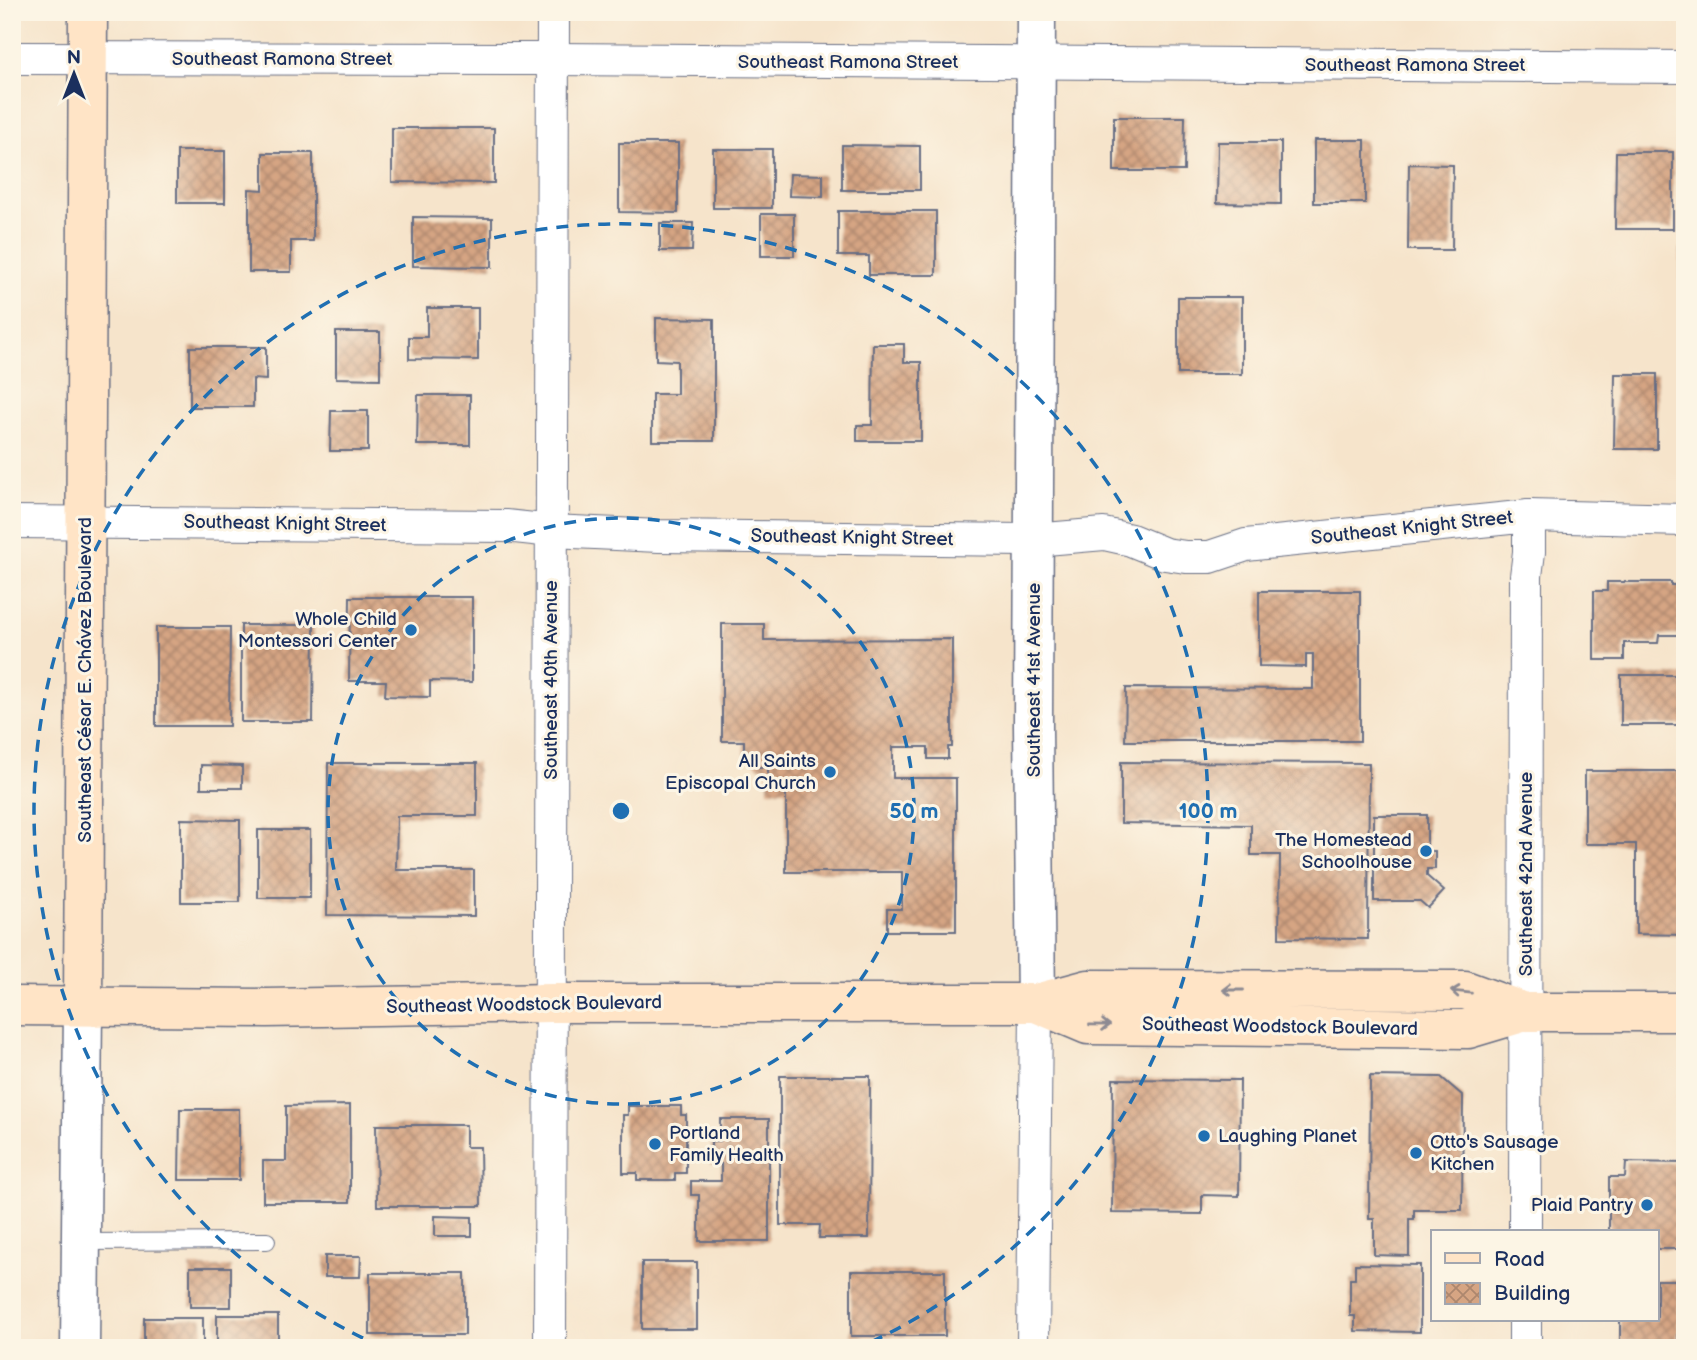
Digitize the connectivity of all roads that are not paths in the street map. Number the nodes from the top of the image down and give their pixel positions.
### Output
1 (88, 12) edge
2 (553, 12) edge
3 (1036, 12) edge
4 (12, 58) edge
5 (88, 59) junction
6 (552, 59) junction
7 (1036, 63) junction
8 (1685, 66) edge
9 (1530, 516) junction
10 (1685, 520) edge
11 (12, 522) edge
12 (86, 522) junction
13 (552, 531) junction
14 (1034, 540) junction
15 (551, 1003) junction
16 (1036, 1003) junction
17 (12, 1006) edge
18 (83, 1006) junction
19 (1525, 1012) junction
20 (1685, 1012) edge
21 (1525, 1230) edge
22 (267, 1241) dead end
23 (82, 1242) junction
24 (1525, 1322) edge
25 (80, 1348) edge
26 (550, 1348) edge
27 (1033, 1348) edge
28 (1525, 1348) edge

1 - 5 main road, Southeast César E. Chávez Boulevard
2 - 6 street, Southeast 40th Avenue
3 - 7 street, Southeast 41st Avenue
4 - 5 street, Southeast Ramona Street
5 - 6 street, Southeast Ramona Street
5 - 12 main road, Southeast César E. Chávez Boulevard
6 - 7 street, Southeast Ramona Street
6 - 13 street, Southeast 40th Avenue
7 - 8 street, Southeast Ramona Street
7 - 14 street, Southeast 41st Avenue
9 - 10 street, Southeast Knight Street
9 - 14 street, Southeast Knight Street
9 - 19 street, Southeast 42nd Avenue
11 - 12 street, Southeast Knight Street
12 - 13 street, Southeast Knight Street
12 - 18 main road, Southeast César E. Chávez Boulevard
13 - 14 street, Southeast Knight Street
13 - 15 street, Southeast 40th Avenue
14 - 16 street, Southeast 41st Avenue
15 - 16 main road, Southeast Woodstock Boulevard
15 - 18 main road, Southeast Woodstock Boulevard
15 - 26 street, Southeast 40th Avenue
16 - 19 main road, Southeast Woodstock Boulevard
16 - 27 street, Southeast 41st Avenue
17 - 18 main road, Southeast Woodstock Boulevard
18 - 23 street, Southeast César E. Chávez Boulevard
19 - 20 main road, Southeast Woodstock Boulevard
19 - 21 street, Southeast 42nd Avenue
22 - 23 lane
23 - 25 street, Southeast César E. Chávez Boulevard
24 - 28 street

